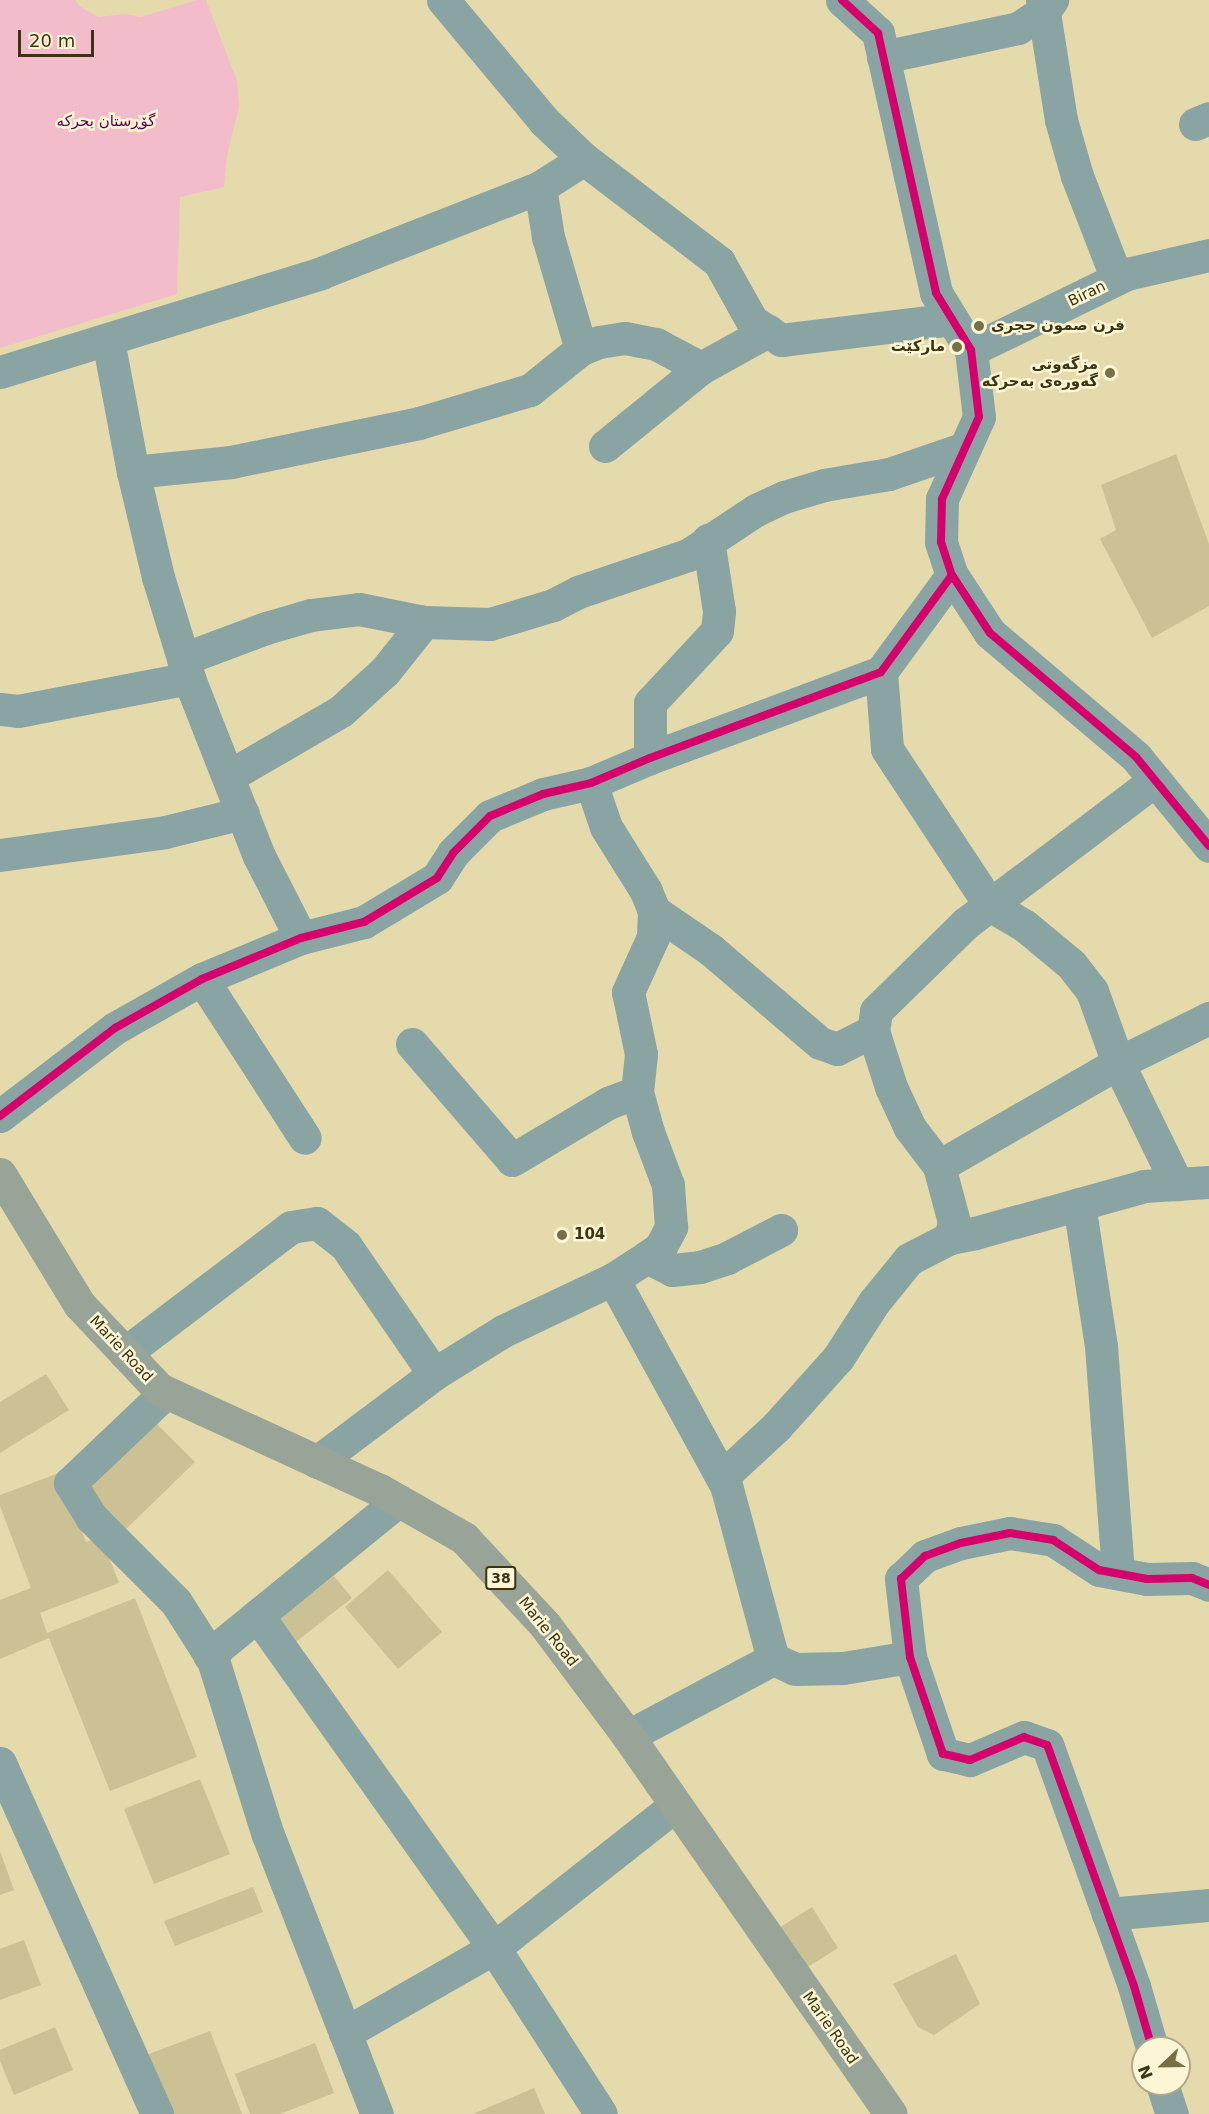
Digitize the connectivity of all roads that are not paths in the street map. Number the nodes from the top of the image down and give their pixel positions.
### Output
1 (443, 0) edge
2 (842, 0) edge
3 (874, 0) edge
4 (1046, 4) edge
5 (880, 45) junction
6 (584, 159) junction
7 (540, 187) junction
8 (1209, 255) edge
9 (1117, 279) junction
10 (952, 318) junction
11 (768, 331) junction
12 (108, 340) junction
13 (581, 349) junction
14 (971, 350) junction
15 (701, 368) junction
16 (0, 372) edge
17 (605, 446) dead end
18 (965, 448) junction
19 (133, 472) junction
20 (708, 540) junction
21 (952, 575) junction
22 (424, 622) junction
23 (186, 669) junction
24 (881, 672) junction
25 (0, 709) edge
26 (650, 758) junction
27 (229, 776) junction
28 (1155, 780) junction
29 (591, 783) junction
30 (243, 813) junction
31 (1209, 846) edge
32 (0, 855) edge
33 (990, 905) junction
34 (654, 911) junction
35 (301, 938) junction
36 (202, 979) junction
37 (1209, 1018) edge
38 (873, 1031) junction
39 (412, 1044) dead end
40 (1118, 1063) junction
41 (637, 1092) junction
42 (0, 1116) edge
43 (305, 1138) dead end
44 (939, 1166) junction
45 (0, 1174) edge
46 (1209, 1182) edge
47 (1177, 1184) junction
48 (1080, 1204) junction
49 (781, 1230) dead end
50 (950, 1238) junction
51 (647, 1257) junction
52 (613, 1279) junction
53 (125, 1353) junction
54 (434, 1374) junction
55 (165, 1392) junction
56 (317, 1462) junction
57 (722, 1477) junction
58 (398, 1501) junction
59 (1118, 1573) junction
60 (1209, 1585) edge
61 (258, 1616) junction
62 (209, 1655) junction
63 (910, 1657) junction
64 (773, 1659) junction
65 (628, 1736) junction
66 (0, 1763) edge
67 (676, 1805) junction
68 (1209, 1905) edge
69 (1108, 1914) junction
70 (494, 1948) junction
71 (345, 2033) junction
72 (1149, 2036) edge
73 (1166, 2096) edge
74 (157, 2114) edge
75 (377, 2114) edge
76 (601, 2114) edge
77 (891, 2114) edge
78 (1172, 2114) edge

1 - 6 street
2 - 5 street
3 - 5 street
4 - 5 street
4 - 9 street
5 - 10 street
6 - 7 street
6 - 11 street
7 - 12 street
7 - 13 street
8 - 9 street, Biran
9 - 14 street, Biran
10 - 11 street
10 - 14 street
11 - 15 street
12 - 16 street
12 - 19 street
13 - 15 street
13 - 19 street
14 - 18 street
15 - 17 street
18 - 20 street
18 - 21 street
19 - 23 street
20 - 22 street
20 - 26 street
21 - 24 street
21 - 28 street
22 - 23 street
22 - 27 street
23 - 25 street
23 - 27 street
24 - 26 street
24 - 33 street
26 - 29 street
27 - 30 street
28 - 31 street
28 - 33 street
29 - 34 street
29 - 35 street
30 - 32 street
30 - 35 street
33 - 38 street
33 - 40 street
34 - 38 street
34 - 41 street
35 - 36 street
36 - 42 street
36 - 43 street
37 - 40 street
38 - 44 street
39 - 41 street
40 - 44 street
40 - 47 street
41 - 51 street
44 - 50 street
45 - 53 main road, Marie Road / 38
46 - 47 street
47 - 48 street
48 - 50 street
48 - 59 street
49 - 51 street
50 - 57 street
51 - 52 street
52 - 54 street
52 - 57 street
53 - 54 street
53 - 55 main road, Marie Road / 38
54 - 56 street
55 - 56 main road, Marie Road / 38
55 - 62 street
56 - 58 main road, Marie Road / 38
57 - 64 street
58 - 61 street
58 - 65 main road, Marie Road / 38
59 - 60 street
59 - 63 street
61 - 62 street
61 - 70 street
62 - 71 street
63 - 64 street
63 - 69 street
64 - 65 street
65 - 67 main road, Marie Road / 38
66 - 74 street
67 - 70 street
67 - 77 main road, Marie Road / 38
68 - 69 street
69 - 72 street
70 - 71 street
70 - 76 street
71 - 75 street
73 - 78 street

